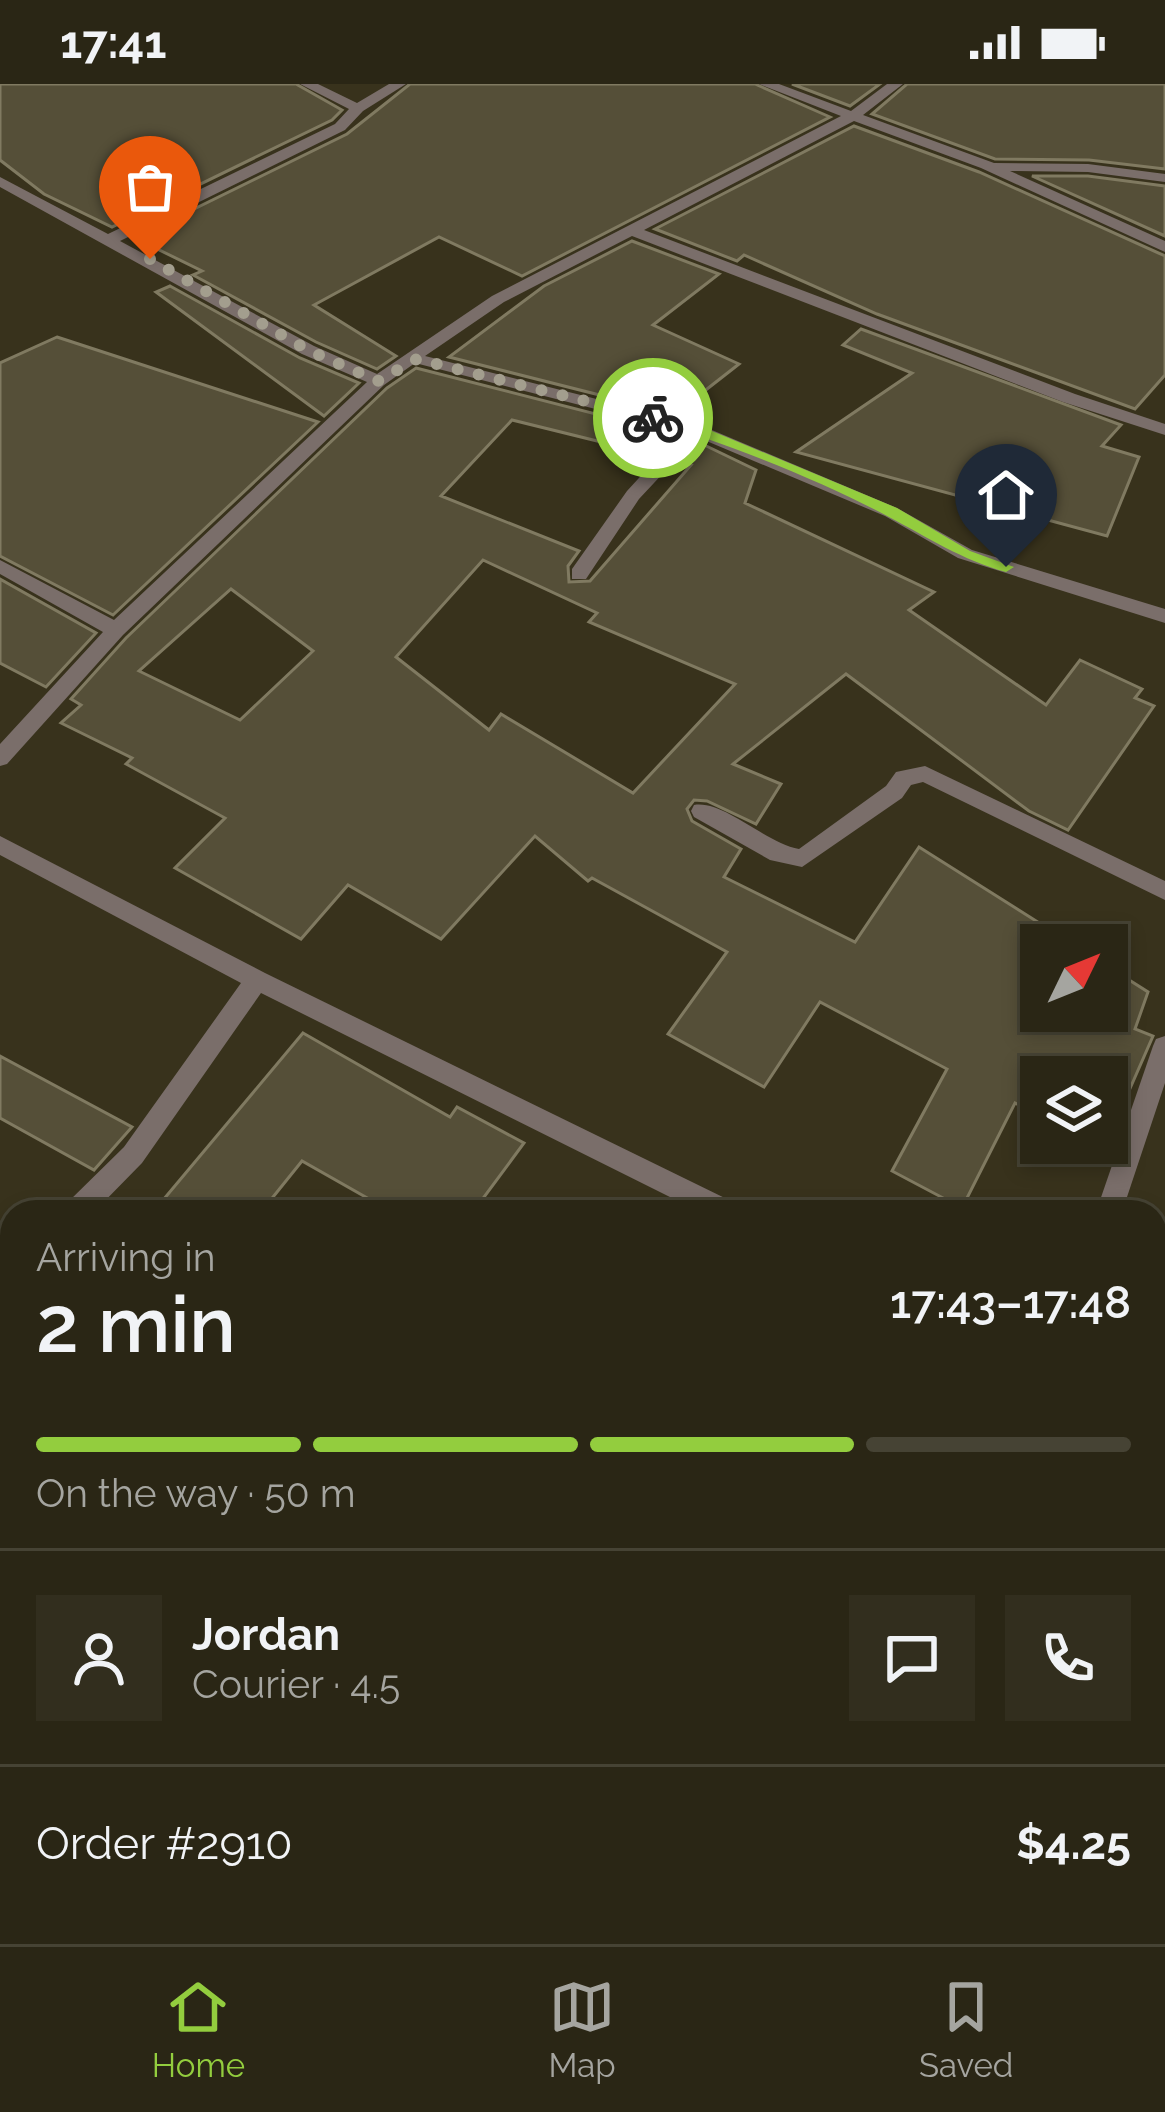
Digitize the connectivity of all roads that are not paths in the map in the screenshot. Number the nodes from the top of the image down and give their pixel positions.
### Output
1 (307, 84) edge
2 (399, 84) edge
3 (766, 84) edge
4 (896, 84) edge
5 (358, 108) junction
6 (851, 117) junction
7 (986, 166) junction
8 (1165, 178) edge
9 (3, 186) edge
10 (631, 230) junction
11 (112, 238) junction
12 (1165, 247) edge
13 (417, 359) junction
14 (378, 381) junction
15 (694, 429) junction
16 (1165, 430) edge
17 (0, 566) edge
18 (579, 574) dead end
19 (1165, 616) edge
20 (116, 630) junction
21 (0, 758) edge
22 (702, 812) dead end
23 (0, 845) edge
24 (1165, 891) edge
25 (257, 980) junction
26 (1165, 1046) edge
27 (88, 1200) edge
28 (702, 1200) edge
29 (1113, 1200) edge

1 - 5 street
2 - 5 street
3 - 6 street
4 - 6 street
5 - 11 street
6 - 7 street
6 - 10 street
7 - 8 street
7 - 12 street
9 - 11 street
10 - 13 street
10 - 16 street
11 - 14 street
13 - 14 street
13 - 15 street
14 - 20 street
15 - 18 street
15 - 19 street
17 - 20 street
20 - 21 street
22 - 24 street
23 - 25 street
25 - 27 street
25 - 28 street
26 - 29 street

